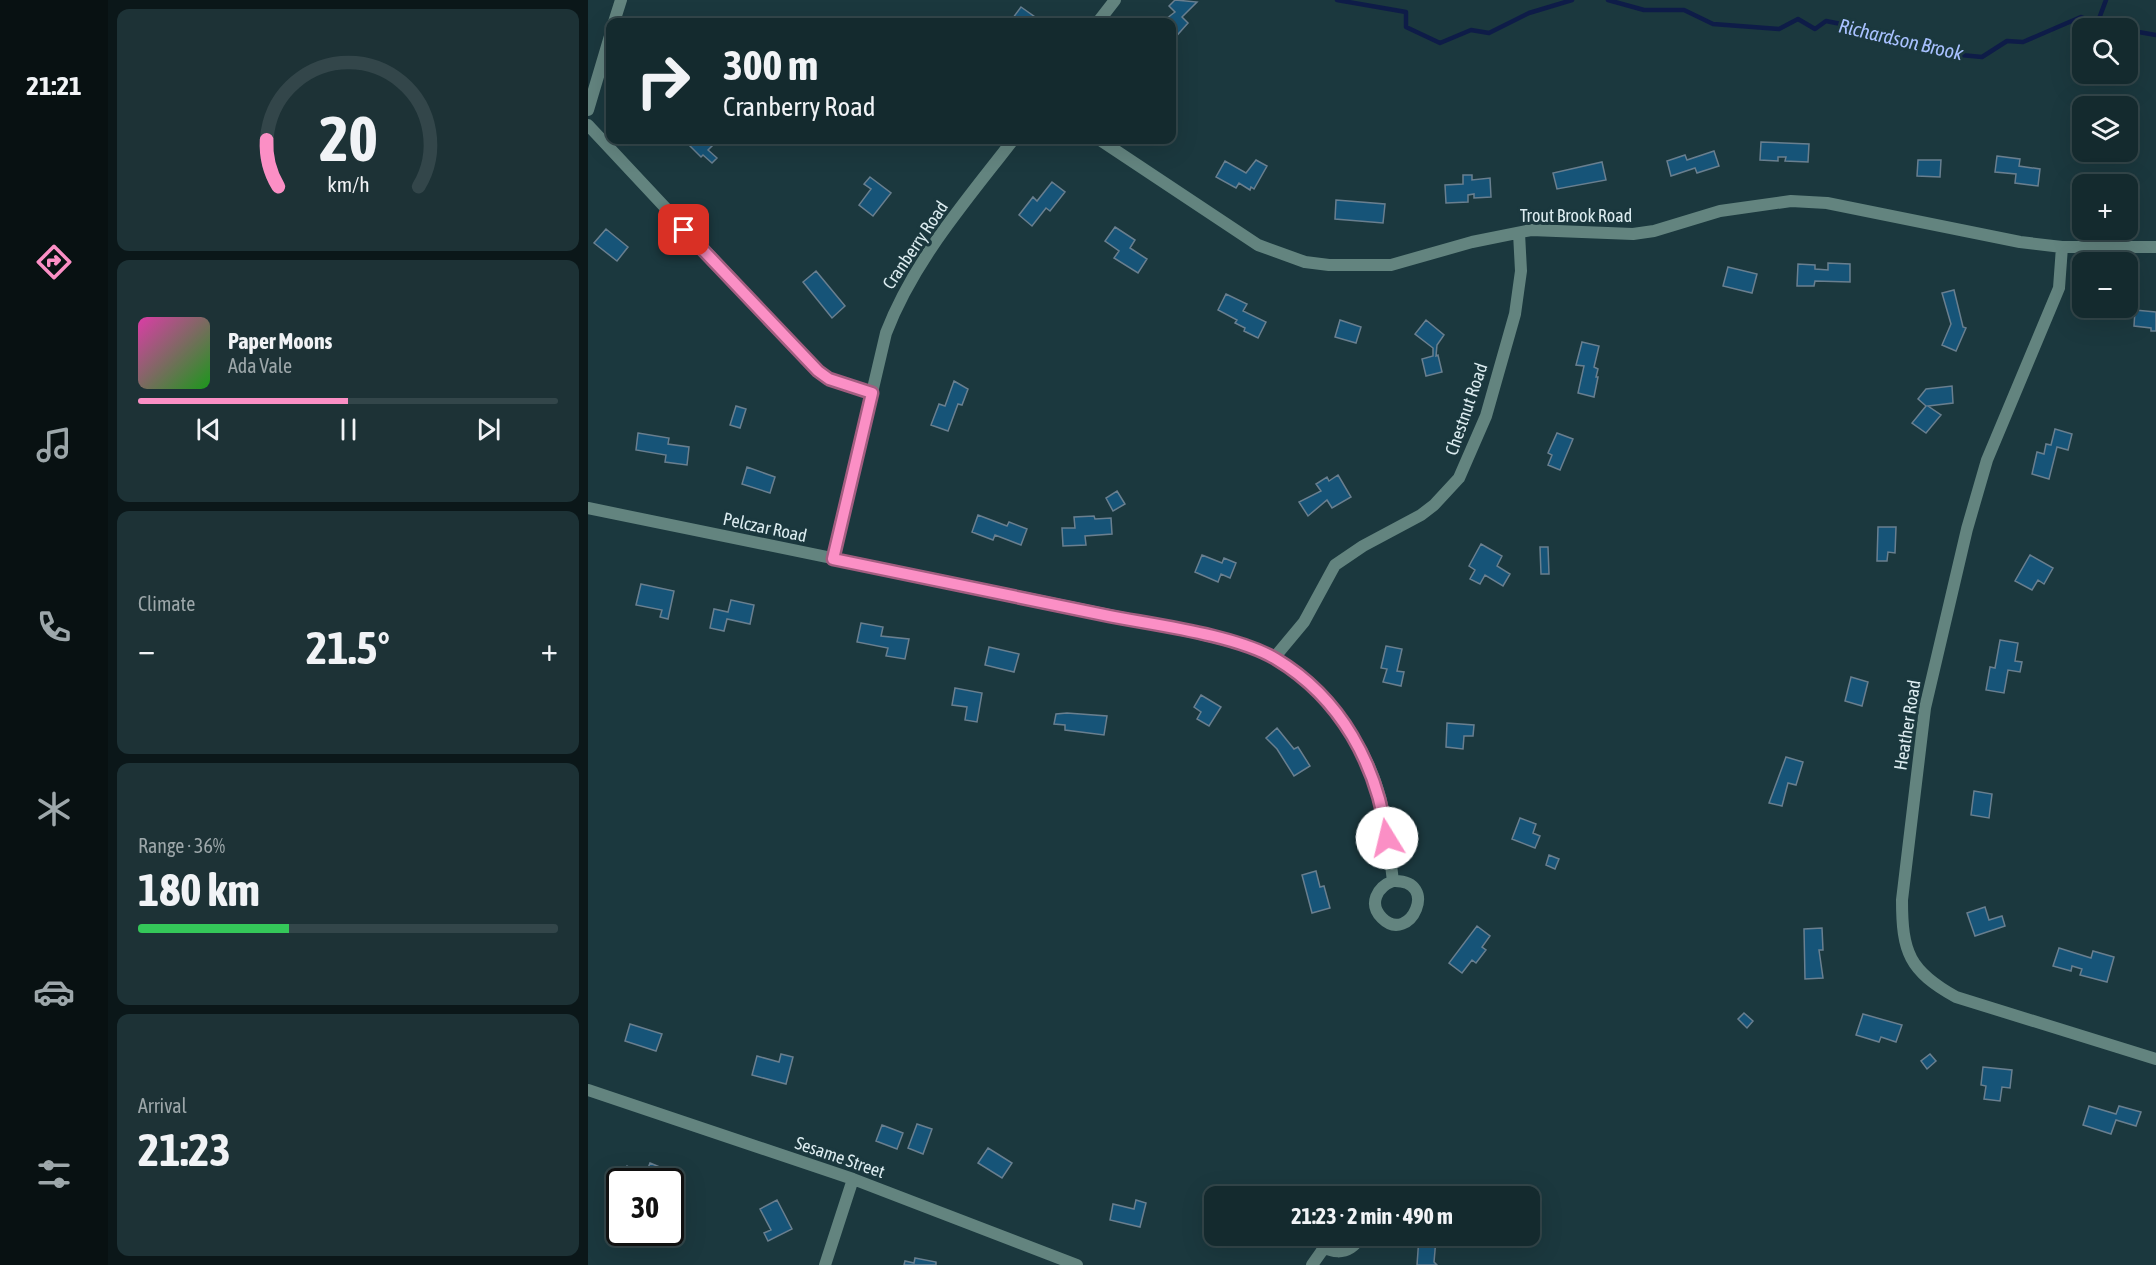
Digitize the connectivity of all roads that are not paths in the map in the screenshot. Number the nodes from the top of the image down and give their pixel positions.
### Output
1 (621, 0) edge
2 (1114, 0) edge
3 (616, 18) edge
4 (1101, 18) edge
5 (606, 49) edge
6 (588, 110) edge
7 (588, 125) edge
8 (1010, 144) edge
9 (1106, 144) edge
10 (1520, 233) junction
11 (2062, 247) junction
12 (2156, 247) edge
13 (872, 393) junction
14 (588, 508) edge
15 (833, 559) junction
16 (1274, 658) junction
17 (1393, 881) dead end
18 (2156, 1059) edge
19 (588, 1090) edge
20 (853, 1179) junction
21 (1352, 1246) edge
22 (1324, 1248) joint
23 (825, 1265) edge
24 (1077, 1265) edge
25 (1312, 1265) edge

1 - 3 street
2 - 4 street
5 - 6 street
7 - 13 street
8 - 13 street, Cranberry Road
9 - 10 street, Trout Brook Road
10 - 11 street, Trout Brook Road
10 - 16 street, Chestnut Road
11 - 12 street, Trout Brook Road
11 - 18 street, Heather Road
13 - 15 street, Cranberry Road
14 - 15 street, Pelczar Road
15 - 16 street, Pelczar Road
16 - 17 street, Pelczar Road
19 - 20 street, Sesame Street
20 - 23 street
20 - 24 street, Sesame Street
21 - 22 street
22 - 25 street

